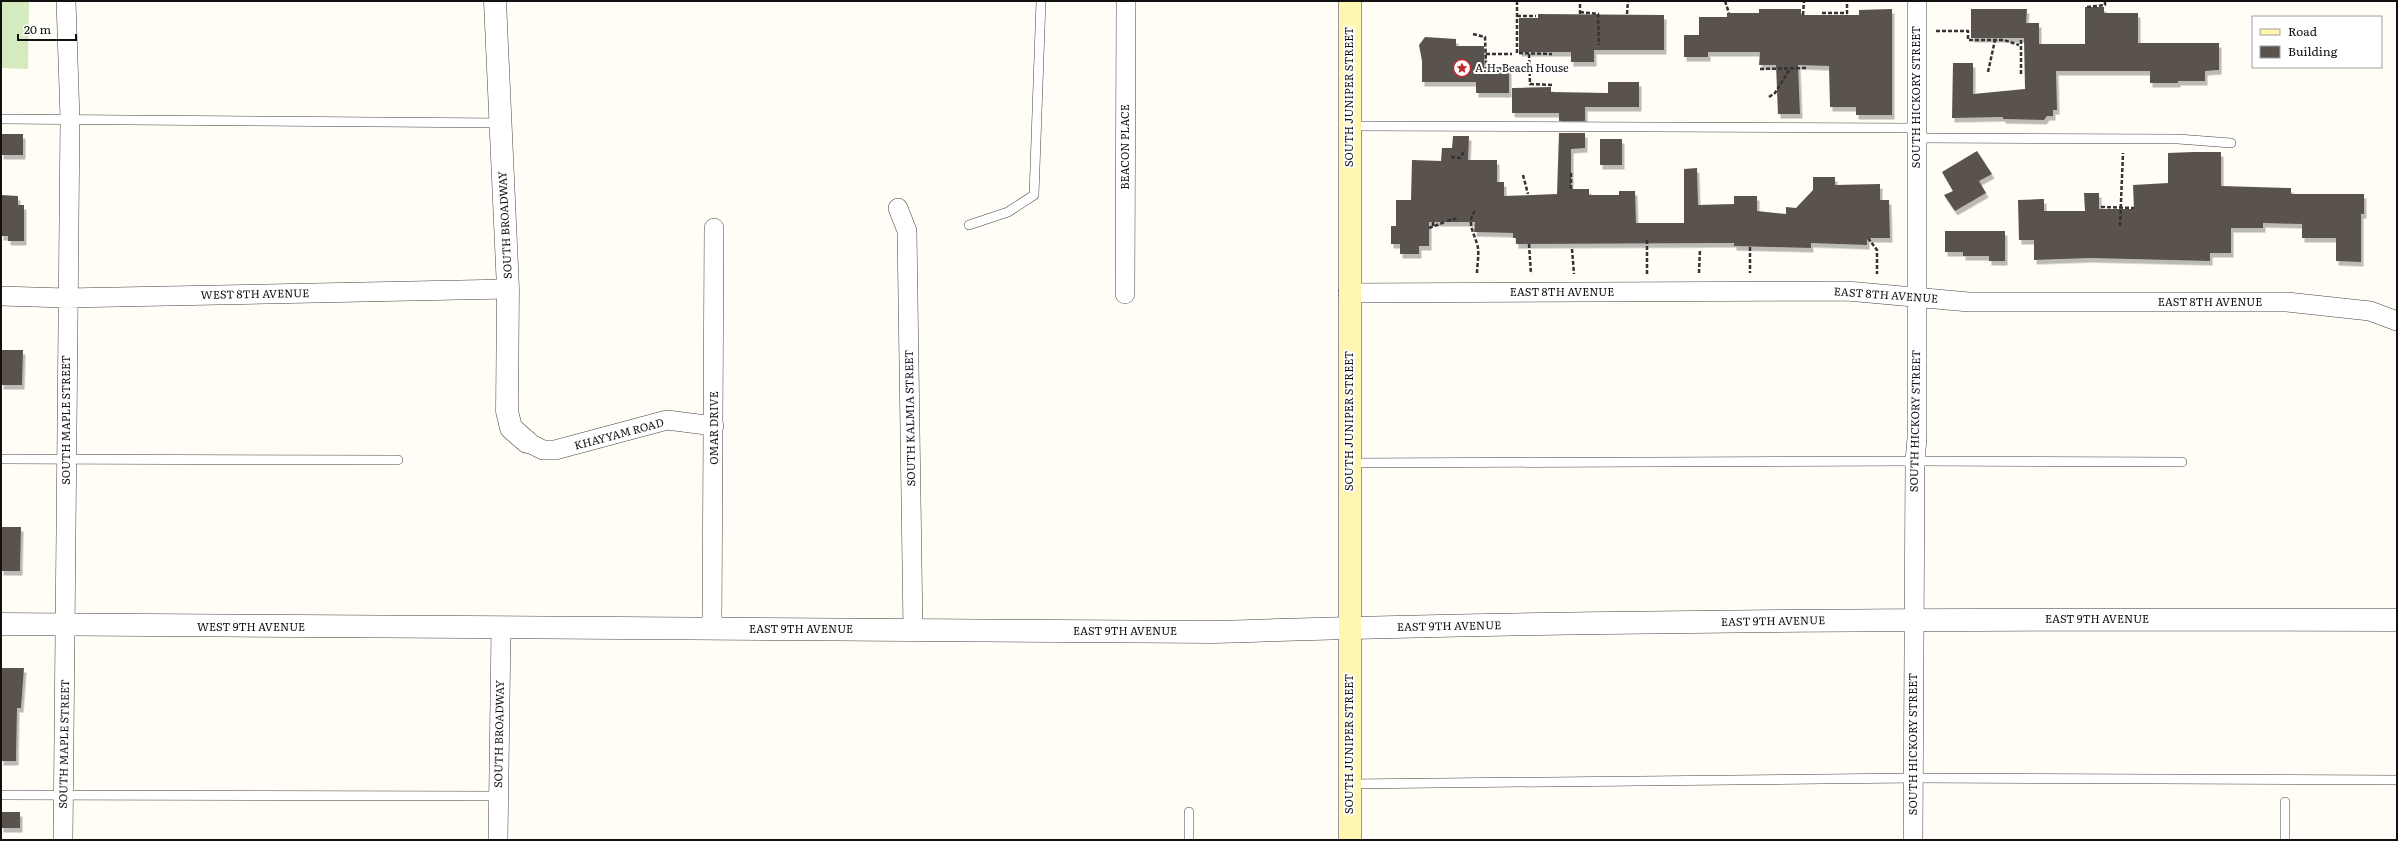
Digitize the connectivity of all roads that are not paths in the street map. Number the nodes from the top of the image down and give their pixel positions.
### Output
1 (66, 1) edge
2 (495, 1) edge
3 (1041, 1) edge
4 (1126, 1) edge
5 (1350, 1) edge
6 (1916, 1) edge
7 (1, 119) edge
8 (70, 119) junction
9 (502, 123) junction
10 (1349, 126) junction
11 (1916, 133) junction
12 (2231, 144) dead end
13 (898, 208) dead end
14 (969, 225) dead end
15 (714, 228) dead end
16 (508, 289) junction
17 (1348, 293) junction
18 (1125, 294) dead end
19 (1, 296) edge
20 (66, 298) junction
21 (1916, 298) junction
22 (2397, 321) edge
23 (714, 426) junction
24 (527, 442) joint
25 (1, 459) edge
26 (66, 459) junction
27 (398, 460) dead end
28 (1915, 461) junction
29 (2182, 462) dead end
30 (1349, 463) junction
31 (1913, 619) junction
32 (2397, 620) edge
33 (1, 624) edge
34 (66, 626) junction
35 (501, 628) junction
36 (712, 628) junction
37 (1349, 628) junction
38 (913, 630) junction
39 (1912, 778) junction
40 (2397, 780) edge
41 (1349, 784) junction
42 (1, 795) edge
43 (64, 795) junction
44 (498, 796) junction
45 (2285, 802) dead end
46 (1189, 812) dead end
47 (63, 840) edge
48 (498, 840) edge
49 (1189, 840) edge
50 (1350, 840) edge
51 (1913, 840) edge
52 (2285, 840) edge

1 - 8 street, SOUTH MAPLE STREET
2 - 9 street, SOUTH BROADWAY
3 - 14 lane
4 - 18 street, BEACON PLACE
5 - 10 main road, SOUTH JUNIPER STREET
6 - 11 street, SOUTH HICKORY STREET
7 - 8 lane
8 - 9 lane
8 - 20 street, SOUTH MAPLE STREET
9 - 16 street, SOUTH BROADWAY
10 - 11 lane
10 - 17 main road, SOUTH JUNIPER STREET
11 - 12 lane
11 - 21 street, SOUTH HICKORY STREET
13 - 38 street, SOUTH KALMIA STREET
15 - 23 street, OMAR DRIVE
16 - 20 street, WEST 8TH AVENUE
16 - 24 street, SOUTH BROADWAY
17 - 21 street, EAST 8TH AVENUE
17 - 30 main road, SOUTH JUNIPER STREET
19 - 20 street, WEST 8TH AVENUE
20 - 26 street, SOUTH MAPLE STREET
21 - 22 street, EAST 8TH AVENUE
21 - 28 street, SOUTH HICKORY STREET
23 - 24 street, KHAYYAM ROAD
23 - 36 street, OMAR DRIVE
25 - 26 lane
26 - 27 lane
26 - 34 street, SOUTH MAPLE STREET
28 - 29 lane
28 - 30 lane
28 - 31 street, SOUTH HICKORY STREET
30 - 37 main road, SOUTH JUNIPER STREET
31 - 32 street, EAST 9TH AVENUE
31 - 37 street, EAST 9TH AVENUE
31 - 39 street, SOUTH HICKORY STREET
33 - 34 street, WEST 9TH AVENUE
34 - 35 street, WEST 9TH AVENUE
34 - 43 street, SOUTH MAPLE STREET
35 - 36 street, EAST 9TH AVENUE
35 - 44 street, SOUTH BROADWAY
36 - 38 street, EAST 9TH AVENUE
37 - 38 street, EAST 9TH AVENUE
37 - 41 main road, SOUTH JUNIPER STREET
39 - 40 lane
39 - 41 lane
39 - 51 street, SOUTH HICKORY STREET
41 - 50 main road, SOUTH JUNIPER STREET
42 - 43 lane
43 - 44 lane
43 - 47 street, SOUTH MAPLE STREET
44 - 48 street, SOUTH BROADWAY
45 - 52 lane
46 - 49 lane

